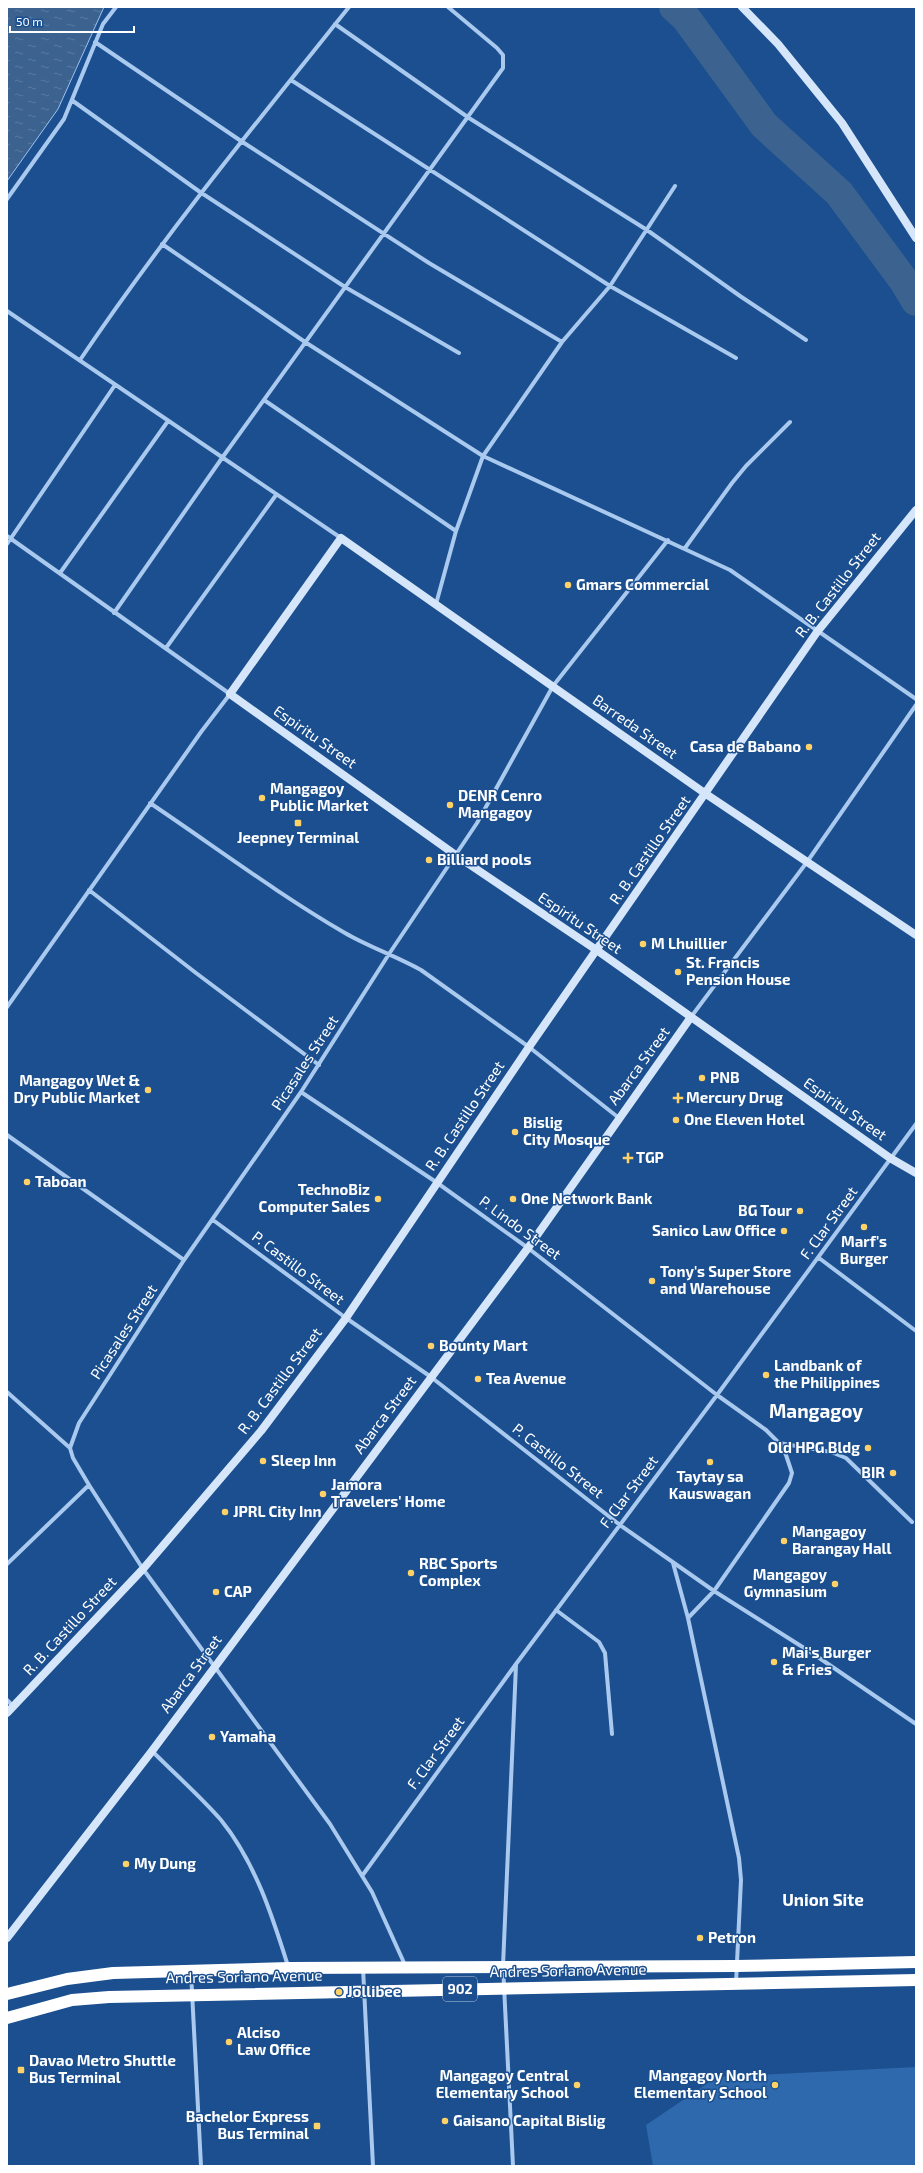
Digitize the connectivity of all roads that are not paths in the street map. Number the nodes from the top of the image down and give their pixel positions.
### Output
1 (116, 7) edge
2 (349, 7) edge
3 (448, 7) edge
4 (742, 7) edge
5 (335, 24) junction
6 (95, 42) junction
7 (291, 80) junction
8 (73, 100) junction
9 (468, 118) junction
10 (241, 141) junction
11 (429, 170) junction
12 (675, 186) dead end
13 (200, 192) junction
14 (7, 199) edge
15 (647, 230) junction
16 (383, 234) junction
17 (916, 238) edge
18 (162, 244) junction
19 (610, 286) junction
20 (345, 287) junction
21 (7, 311) edge
22 (806, 340) dead end
23 (305, 342) junction
24 (562, 342) junction
25 (459, 353) dead end
26 (736, 358) dead end
27 (80, 360) junction
28 (116, 385) junction
29 (264, 400) junction
30 (168, 421) junction
31 (790, 422) dead end
32 (483, 456) junction
33 (222, 458) junction
34 (276, 495) junction
35 (916, 510) edge
36 (456, 531) junction
37 (9, 538) edge
38 (341, 538) junction
39 (668, 540) junction
40 (7, 544) edge
41 (685, 548) junction
42 (60, 573) junction
43 (436, 604) junction
44 (114, 613) junction
45 (817, 632) junction
46 (166, 648) junction
47 (553, 686) junction
48 (230, 694) junction
49 (916, 699) edge
50 (916, 705) edge
51 (706, 794) junction
52 (150, 802) junction
53 (456, 856) junction
54 (807, 862) junction
55 (89, 890) junction
56 (916, 935) edge
57 (598, 951) junction
58 (390, 954) junction
59 (7, 1007) edge
60 (691, 1017) junction
61 (529, 1047) junction
62 (319, 1064) junction
63 (301, 1092) junction
64 (619, 1118) junction
65 (916, 1124) edge
66 (7, 1136) edge
67 (890, 1158) junction
68 (916, 1173) edge
69 (436, 1182) junction
70 (214, 1220) junction
71 (528, 1248) junction
72 (819, 1258) junction
73 (184, 1260) junction
74 (346, 1318) junction
75 (916, 1331) edge
76 (431, 1377) junction
77 (7, 1392) edge
78 (717, 1396) junction
79 (779, 1443) junction
80 (70, 1448) junction
81 (89, 1485) junction
82 (912, 1522) dead end
83 (620, 1525) junction
84 (673, 1563) junction
85 (7, 1564) edge
86 (143, 1569) junction
87 (714, 1592) junction
88 (556, 1610) junction
89 (688, 1618) junction
90 (516, 1664) junction
91 (214, 1666) junction
92 (7, 1700) edge
93 (14, 1706) junction
94 (7, 1713) edge
95 (916, 1724) edge
96 (612, 1734) dead end
97 (152, 1751) junction
98 (362, 1876) junction
99 (7, 1938) edge
100 (916, 1962) edge
101 (503, 1966) junction
102 (736, 1966) junction
103 (406, 1967) junction
104 (288, 1968) junction
105 (363, 1968) junction
106 (192, 1971) junction
107 (916, 1980) edge
108 (736, 1984) junction
109 (503, 1988) junction
110 (364, 1991) junction
111 (7, 1994) edge
112 (192, 1994) junction
113 (7, 2018) edge
114 (201, 2166) edge
115 (373, 2166) edge
116 (513, 2166) edge

1 - 6 street
2 - 5 street
3 - 9 street
4 - 17 street
5 - 7 street
5 - 9 street
6 - 8 street
6 - 10 street
7 - 10 street
7 - 11 street
8 - 13 street
8 - 14 street
9 - 11 street
9 - 15 street
10 - 13 street
10 - 16 street
11 - 16 street
11 - 19 street
12 - 15 street
13 - 18 street
13 - 20 street
15 - 19 street
15 - 22 street
16 - 20 street
16 - 24 street
18 - 23 street
18 - 27 street
19 - 24 street
19 - 26 street
20 - 23 street
20 - 25 street
21 - 27 street
23 - 29 street
23 - 32 street
24 - 32 street
27 - 28 street
28 - 30 street
28 - 37 street
29 - 33 street
29 - 36 street
30 - 33 street
30 - 42 street
31 - 41 street
32 - 36 street
32 - 39 street
33 - 34 street
33 - 44 street
34 - 38 street
34 - 46 street
35 - 45 street, R. B. Castillo Street
36 - 43 street
37 - 40 street
37 - 42 street
38 - 43 street, Barreda Street
38 - 48 street
39 - 41 street
39 - 47 street, Picasales Street
41 - 45 street
42 - 44 street
43 - 47 street, Barreda Street
44 - 46 street
45 - 49 street
45 - 51 street, R. B. Castillo Street
46 - 48 street
47 - 51 street, Barreda Street
47 - 53 street, Picasales Street
48 - 52 street
48 - 53 street, Espiritu Street
50 - 54 street
51 - 54 street, Barreda Street
51 - 57 street, R. B. Castillo Street
52 - 55 street
52 - 58 street
53 - 57 street, Espiritu Street
53 - 58 street, Picasales Street
54 - 56 street, Barreda Street
54 - 60 street
55 - 59 street
55 - 62 street
57 - 60 street, Espiritu Street
57 - 61 street, R. B. Castillo Street
58 - 61 street
58 - 62 street, Picasales Street
60 - 64 street, Abarca Street
60 - 67 street, Espiritu Street
61 - 64 street
61 - 69 street, R. B. Castillo Street
62 - 63 street, Picasales Street
63 - 69 street, P. Lindo Street
63 - 70 street, Picasales Street
64 - 71 street, Abarca Street
65 - 67 street, F. Clar Street
66 - 73 street
67 - 68 street, Espiritu Street
67 - 72 street, F. Clar Street
69 - 71 street, P. Lindo Street
69 - 74 street, R. B. Castillo Street
70 - 73 street, Picasales Street
70 - 74 street, P. Castillo Street
71 - 76 street, Abarca Street
71 - 78 street, P. Lindo Street
72 - 75 street
72 - 78 street, F. Clar Street
73 - 80 street, Picasales Street
74 - 76 street, P. Castillo Street
74 - 86 street, R. B. Castillo Street
76 - 83 street, P. Castillo Street
76 - 91 street, Abarca Street
77 - 80 street
78 - 79 street, P. Lindo Street
78 - 83 street, F. Clar Street
79 - 82 street
79 - 87 street, P. Lindo Street
80 - 81 street
81 - 85 street
81 - 86 street
83 - 84 street, P. Castillo Street
83 - 88 street, F. Clar Street
84 - 87 street, P. Castillo Street
84 - 89 street
86 - 91 street
86 - 93 street, R. B. Castillo Street
87 - 89 street, P. Lindo Street
87 - 95 street, P. Castillo Street
88 - 90 street, F. Clar Street
88 - 96 street
89 - 102 street
90 - 98 street, F. Clar Street
90 - 101 street
91 - 97 street, Abarca Street
91 - 98 street
92 - 93 street
93 - 94 street, R. B. Castillo Street
97 - 99 street, Abarca Street
97 - 104 street
98 - 103 street
100 - 102 highway, Andres Soriano Avenue / 902
101 - 102 highway, Andres Soriano Avenue / 902
101 - 103 highway, Andres Soriano Avenue / 902
101 - 109 street
102 - 108 street
103 - 105 highway, Andres Soriano Avenue / 902
104 - 105 highway, Andres Soriano Avenue / 902
104 - 106 highway, Andres Soriano Avenue / 902
105 - 110 street
106 - 111 highway, Andres Soriano Avenue / 902
106 - 112 street
107 - 108 highway, Andres Soriano Avenue / 902
108 - 109 highway, Andres Soriano Avenue / 902
109 - 110 highway, Andres Soriano Avenue / 902
109 - 116 street
110 - 112 highway, Andres Soriano Avenue / 902
110 - 115 street
112 - 113 highway, Andres Soriano Avenue / 902
112 - 114 street

